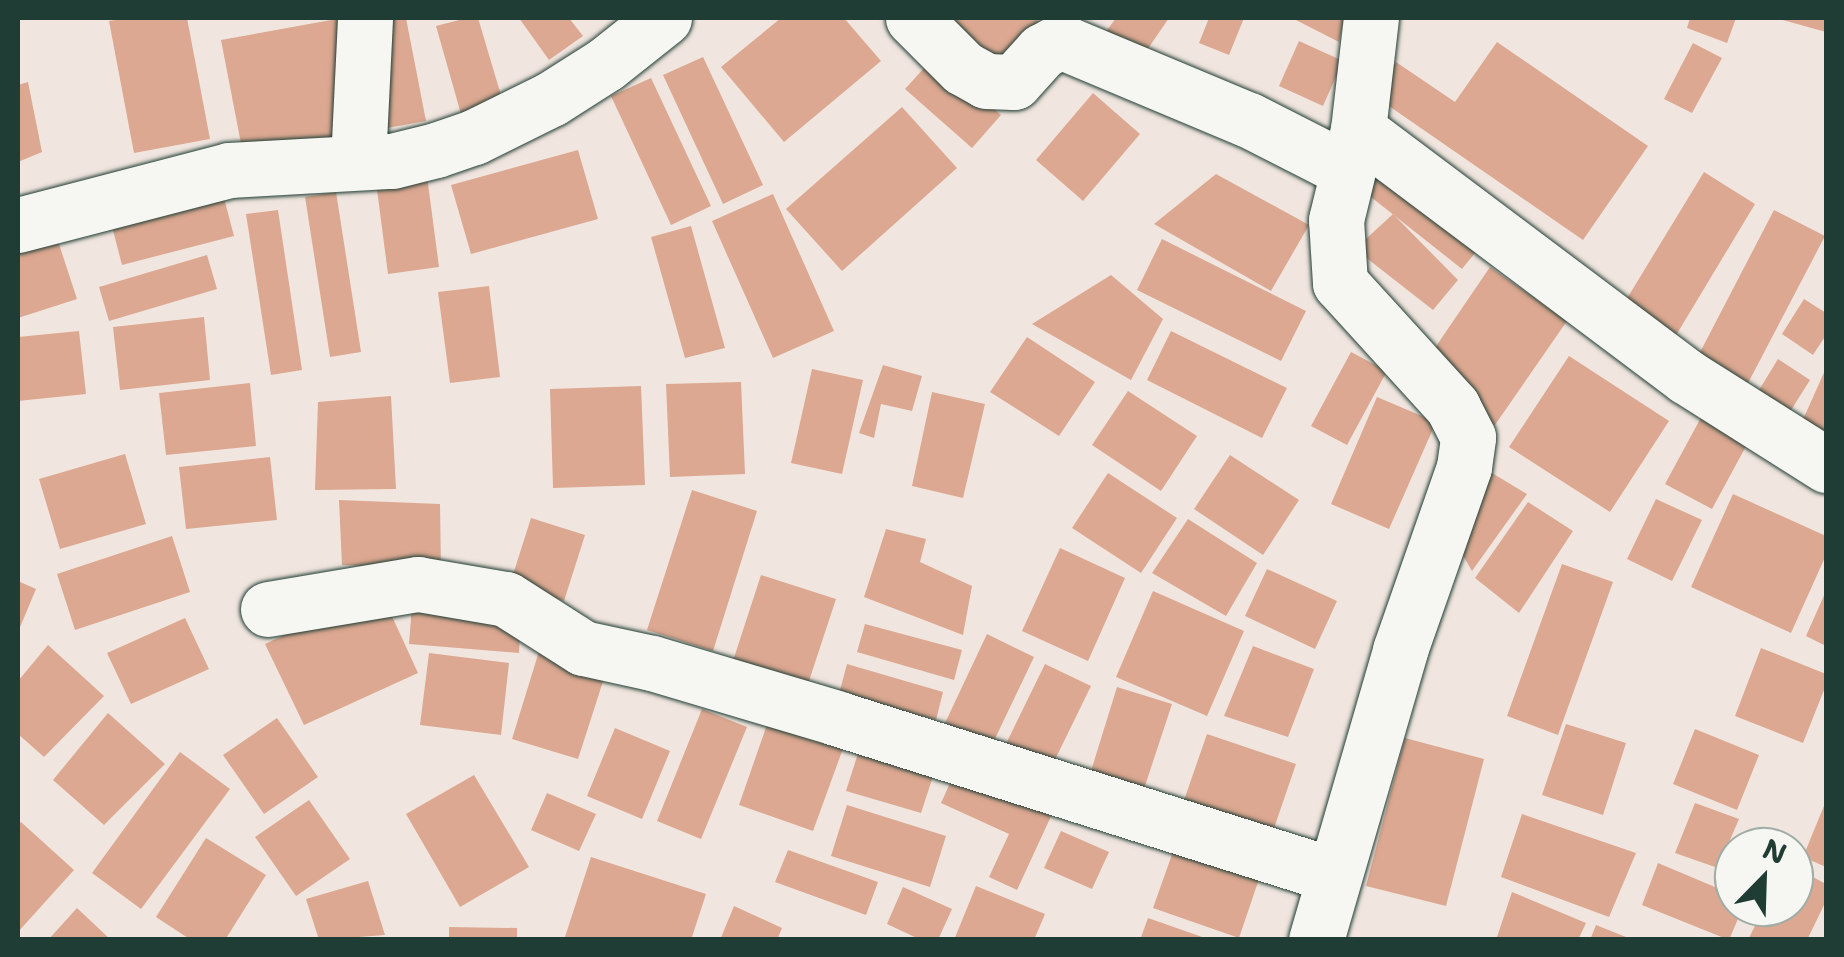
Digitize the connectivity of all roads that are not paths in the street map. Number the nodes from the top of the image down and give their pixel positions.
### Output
1 (365, 18) edge
2 (664, 18) edge
3 (913, 18) edge
4 (1371, 18) edge
5 (1352, 150) junction
6 (358, 162) junction
7 (18, 225) edge
8 (1826, 465) edge
9 (268, 609) dead end
10 (1333, 875) junction
11 (1316, 940) edge

1 - 6 street
2 - 6 street
3 - 5 street
4 - 5 street
5 - 8 street
5 - 10 street
6 - 7 street
9 - 10 street
10 - 11 street

